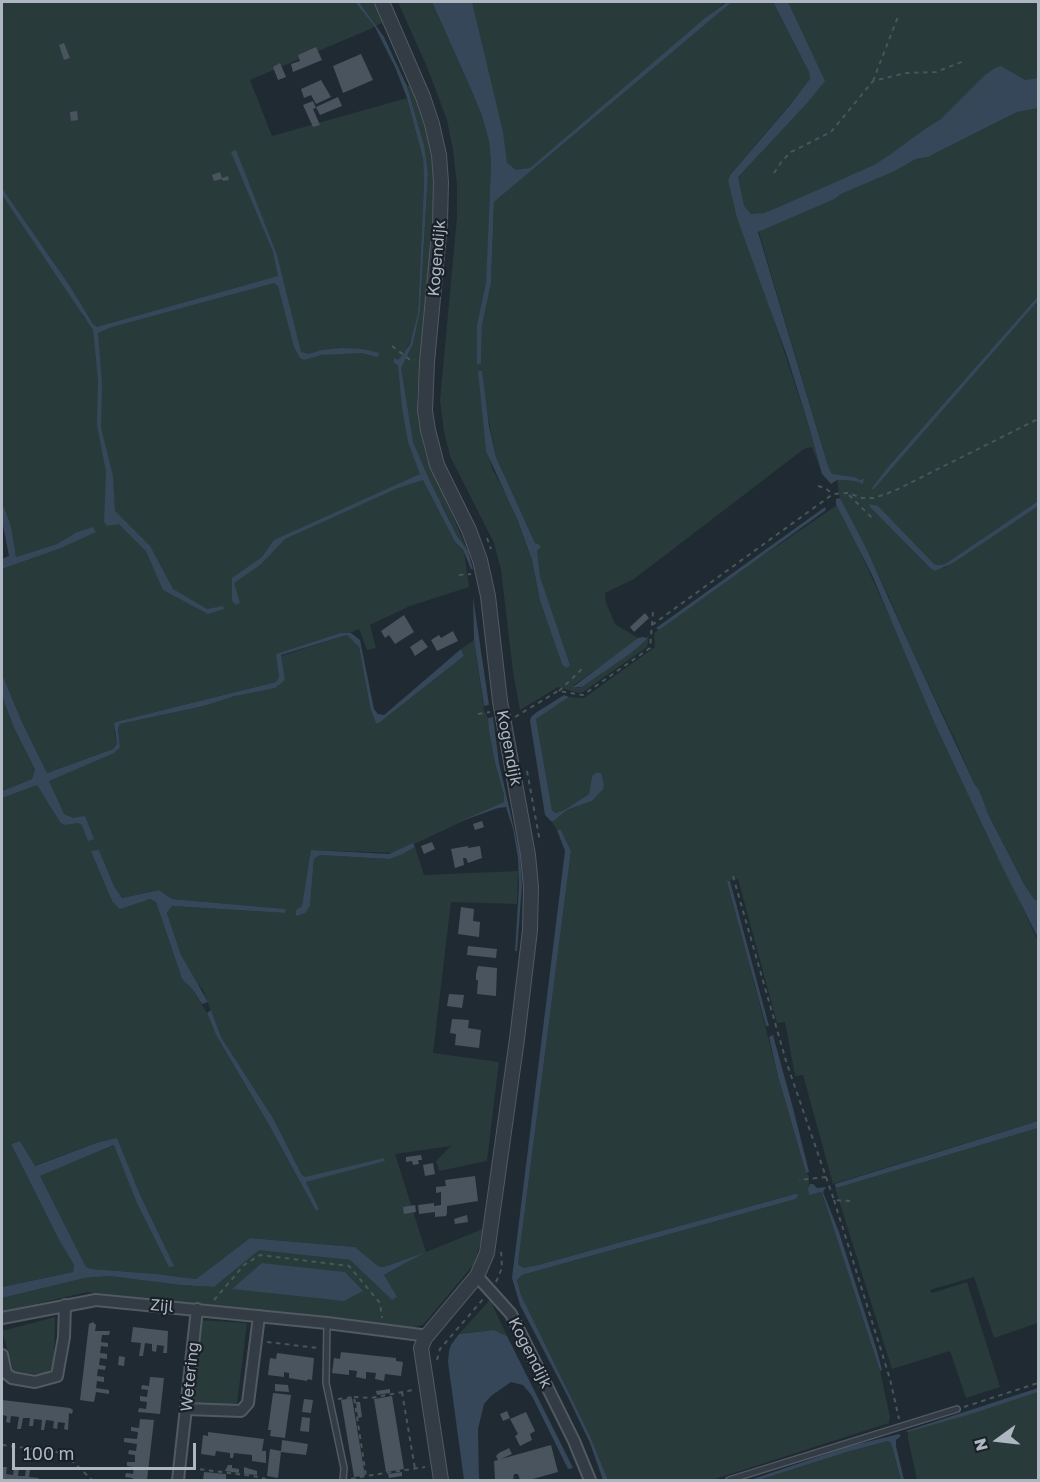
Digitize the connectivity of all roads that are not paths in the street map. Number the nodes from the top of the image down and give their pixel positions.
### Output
1 (382, 2) edge
2 (477, 1276) junction
3 (65, 1305) junction
4 (201, 1309) junction
5 (259, 1316) junction
6 (2, 1318) edge
7 (327, 1323) junction
8 (425, 1338) junction
9 (2, 1355) edge
10 (186, 1409) junction
11 (957, 1409) road end
12 (178, 1480) edge
13 (343, 1480) edge
14 (441, 1480) edge
15 (590, 1480) edge
16 (729, 1480) edge

1 - 2 street, Kogendijk
2 - 8 street
2 - 15 street, Kogendijk
3 - 4 street, Zijl
3 - 6 street, Zijl
3 - 9 street
4 - 5 street, Zijl
4 - 10 street, Wetering
5 - 7 street, Zijl
5 - 10 street
7 - 8 street, Zijl
7 - 13 lane
8 - 14 street
10 - 12 street, Wetering
11 - 16 lane

